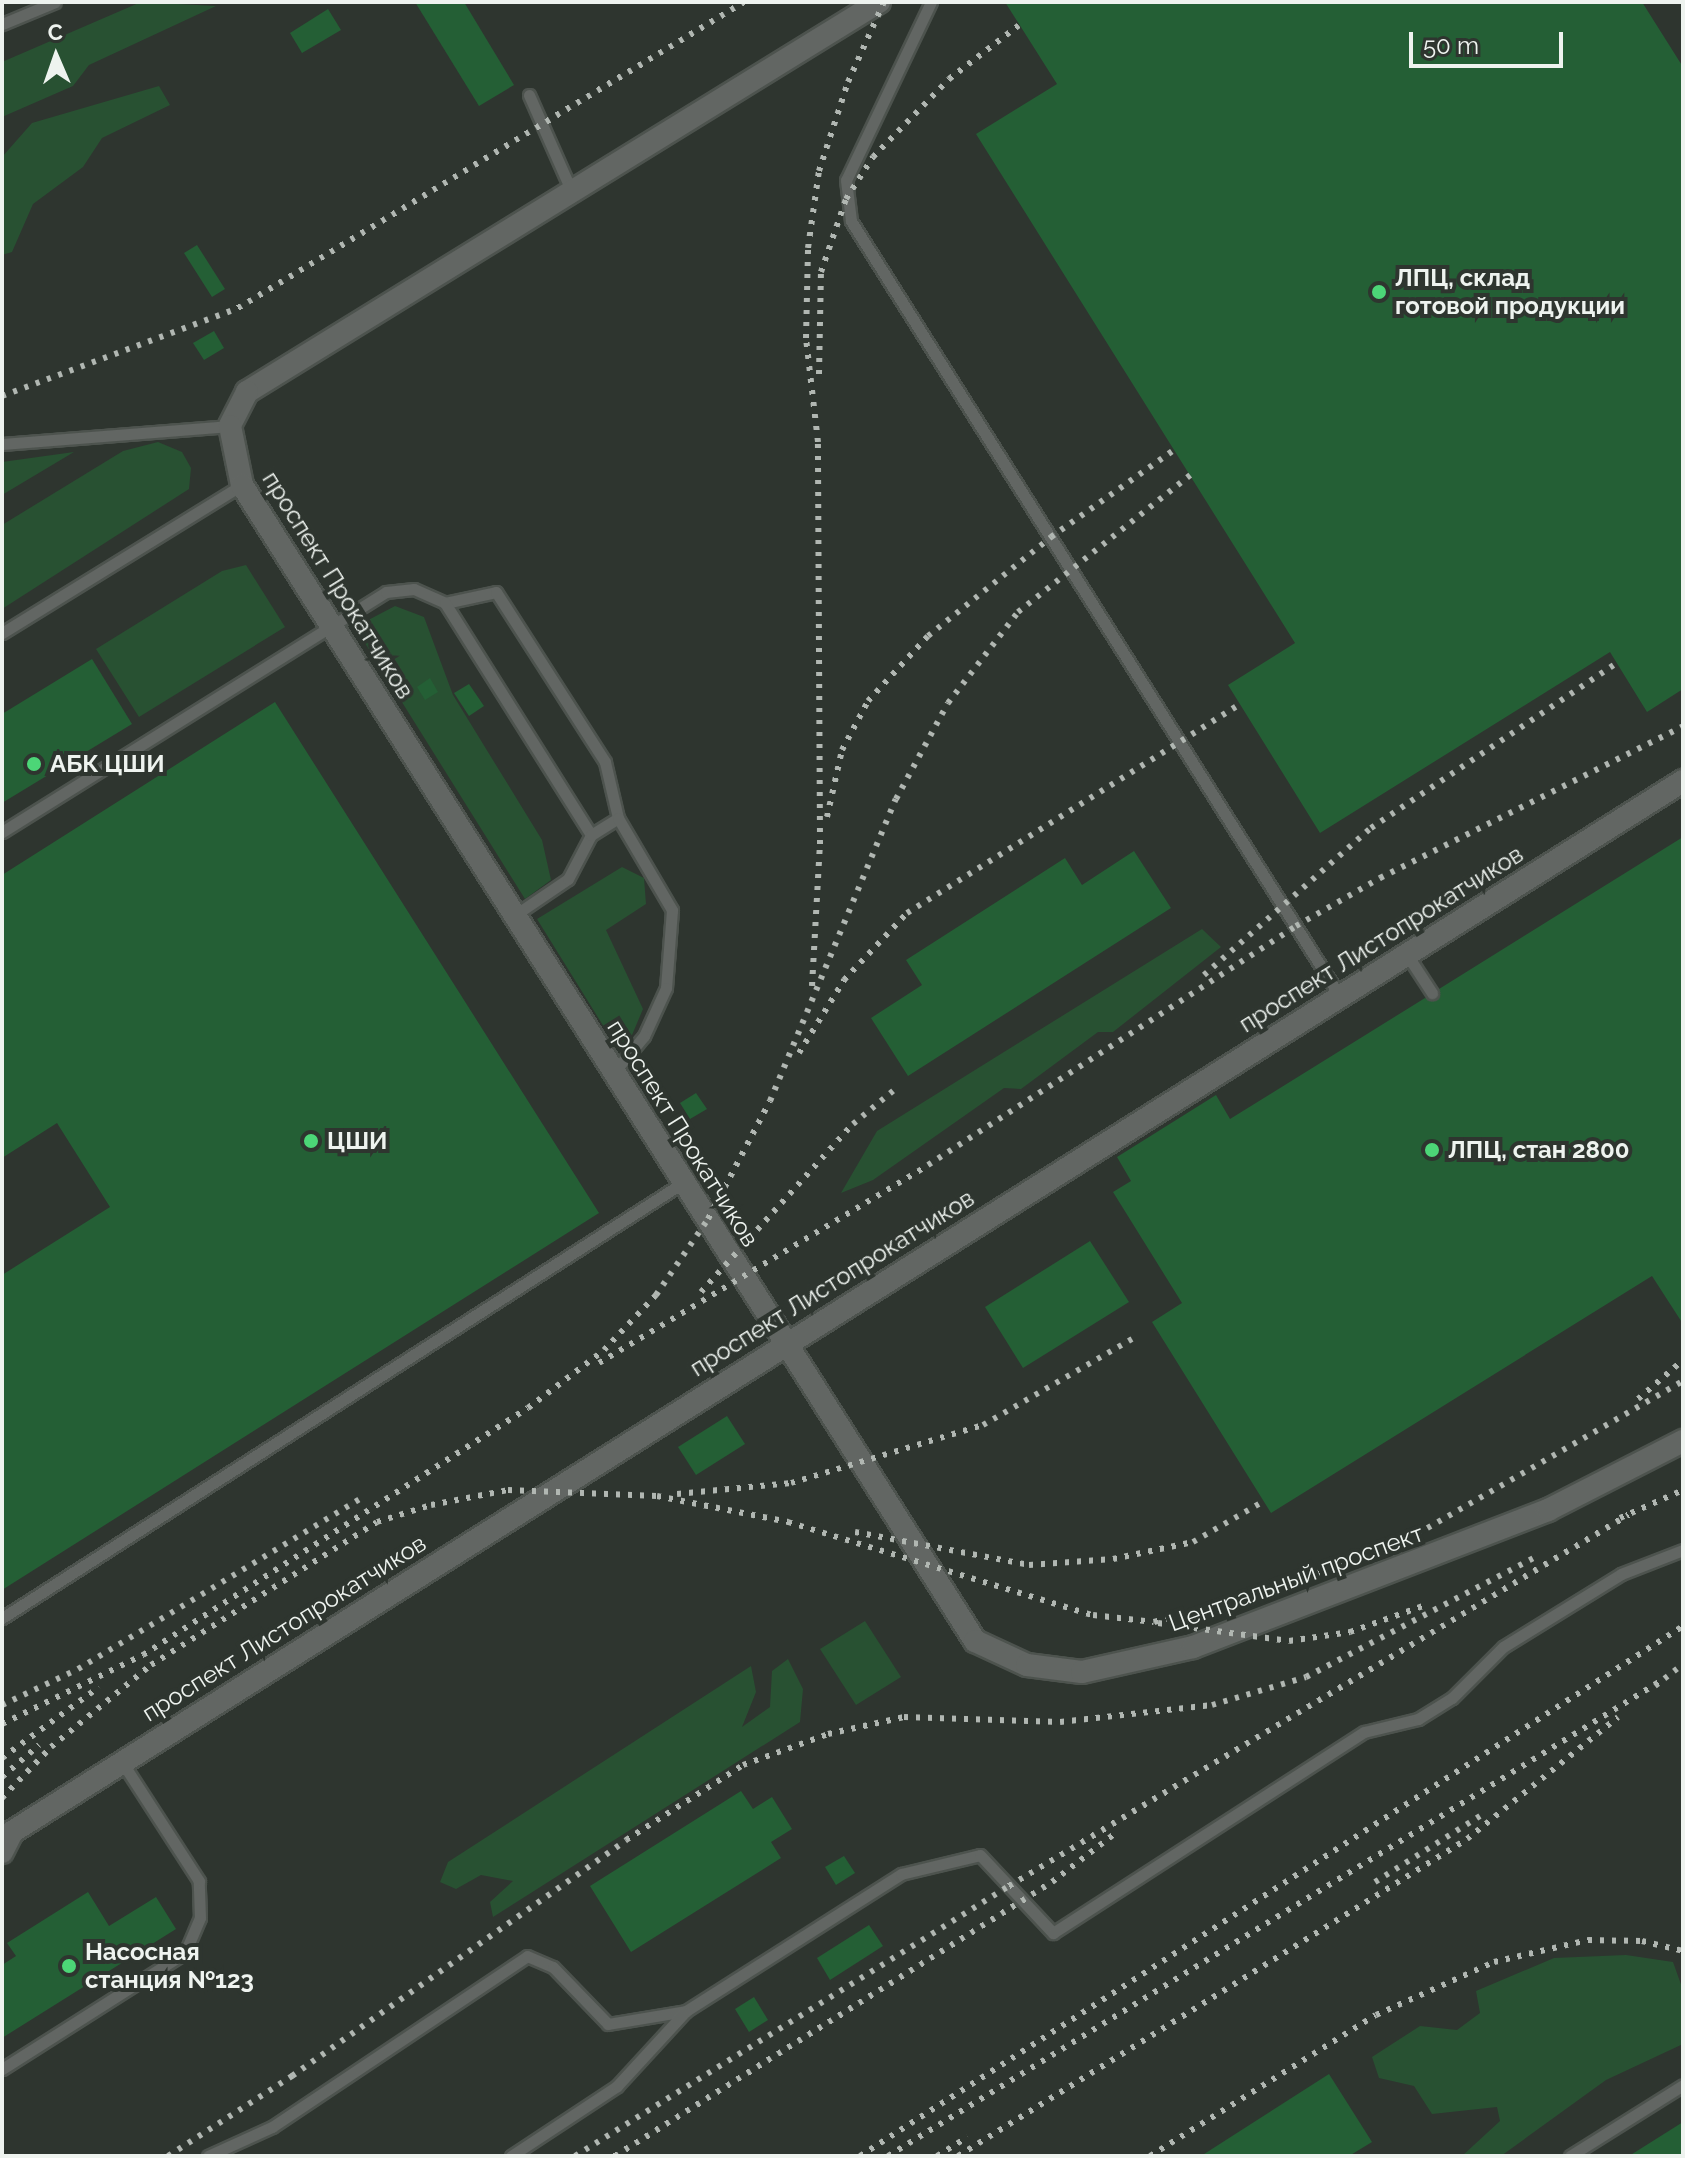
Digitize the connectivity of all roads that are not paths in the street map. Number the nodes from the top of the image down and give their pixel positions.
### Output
1 (55, 2) edge
2 (879, 2) edge
3 (931, 2) edge
4 (2, 24) edge
5 (529, 95) dead end
6 (572, 192) junction
7 (230, 426) junction
8 (2, 444) edge
9 (242, 485) junction
10 (445, 603) junction
11 (331, 624) junction
12 (2, 633) edge
13 (1683, 781) edge
14 (618, 818) junction
15 (2, 832) edge
16 (591, 835) junction
17 (515, 915) junction
18 (1406, 953) junction
19 (1432, 993) dead end
20 (1339, 995) junction
21 (614, 1072) junction
22 (684, 1182) junction
23 (786, 1343) junction
24 (1683, 1441) edge
25 (1683, 1550) edge
26 (2, 1618) edge
27 (122, 1762) junction
28 (7, 1842) edge
29 (686, 2011) junction
30 (2, 2069) edge
31 (1683, 2085) edge
32 (208, 2156) edge
33 (511, 2156) edge
34 (1570, 2156) edge

1 - 4 lane
2 - 6 street
3 - 20 lane
5 - 6 lane
6 - 7 street
7 - 8 lane
7 - 9 street, проспект Прокатчиков
9 - 11 street, проспект Прокатчиков
9 - 12 lane
10 - 11 lane
10 - 14 lane
10 - 16 lane
11 - 15 lane
11 - 17 street, проспект Прокатчиков
13 - 18 street, проспект Листопрокатчиков
14 - 16 lane
14 - 21 lane
16 - 17 lane
17 - 21 street, проспект Прокатчиков
18 - 19 lane
18 - 20 street, проспект Листопрокатчиков
20 - 23 street, проспект Листопрокатчиков
21 - 22 street, проспект Прокатчиков
22 - 23 street, проспект Прокатчиков
22 - 26 lane
23 - 24 street, Центральный проспект
23 - 27 street, проспект Листопрокатчиков
25 - 29 lane
27 - 28 street, проспект Листопрокатчиков
27 - 30 lane
29 - 32 lane
29 - 33 lane
31 - 34 lane

